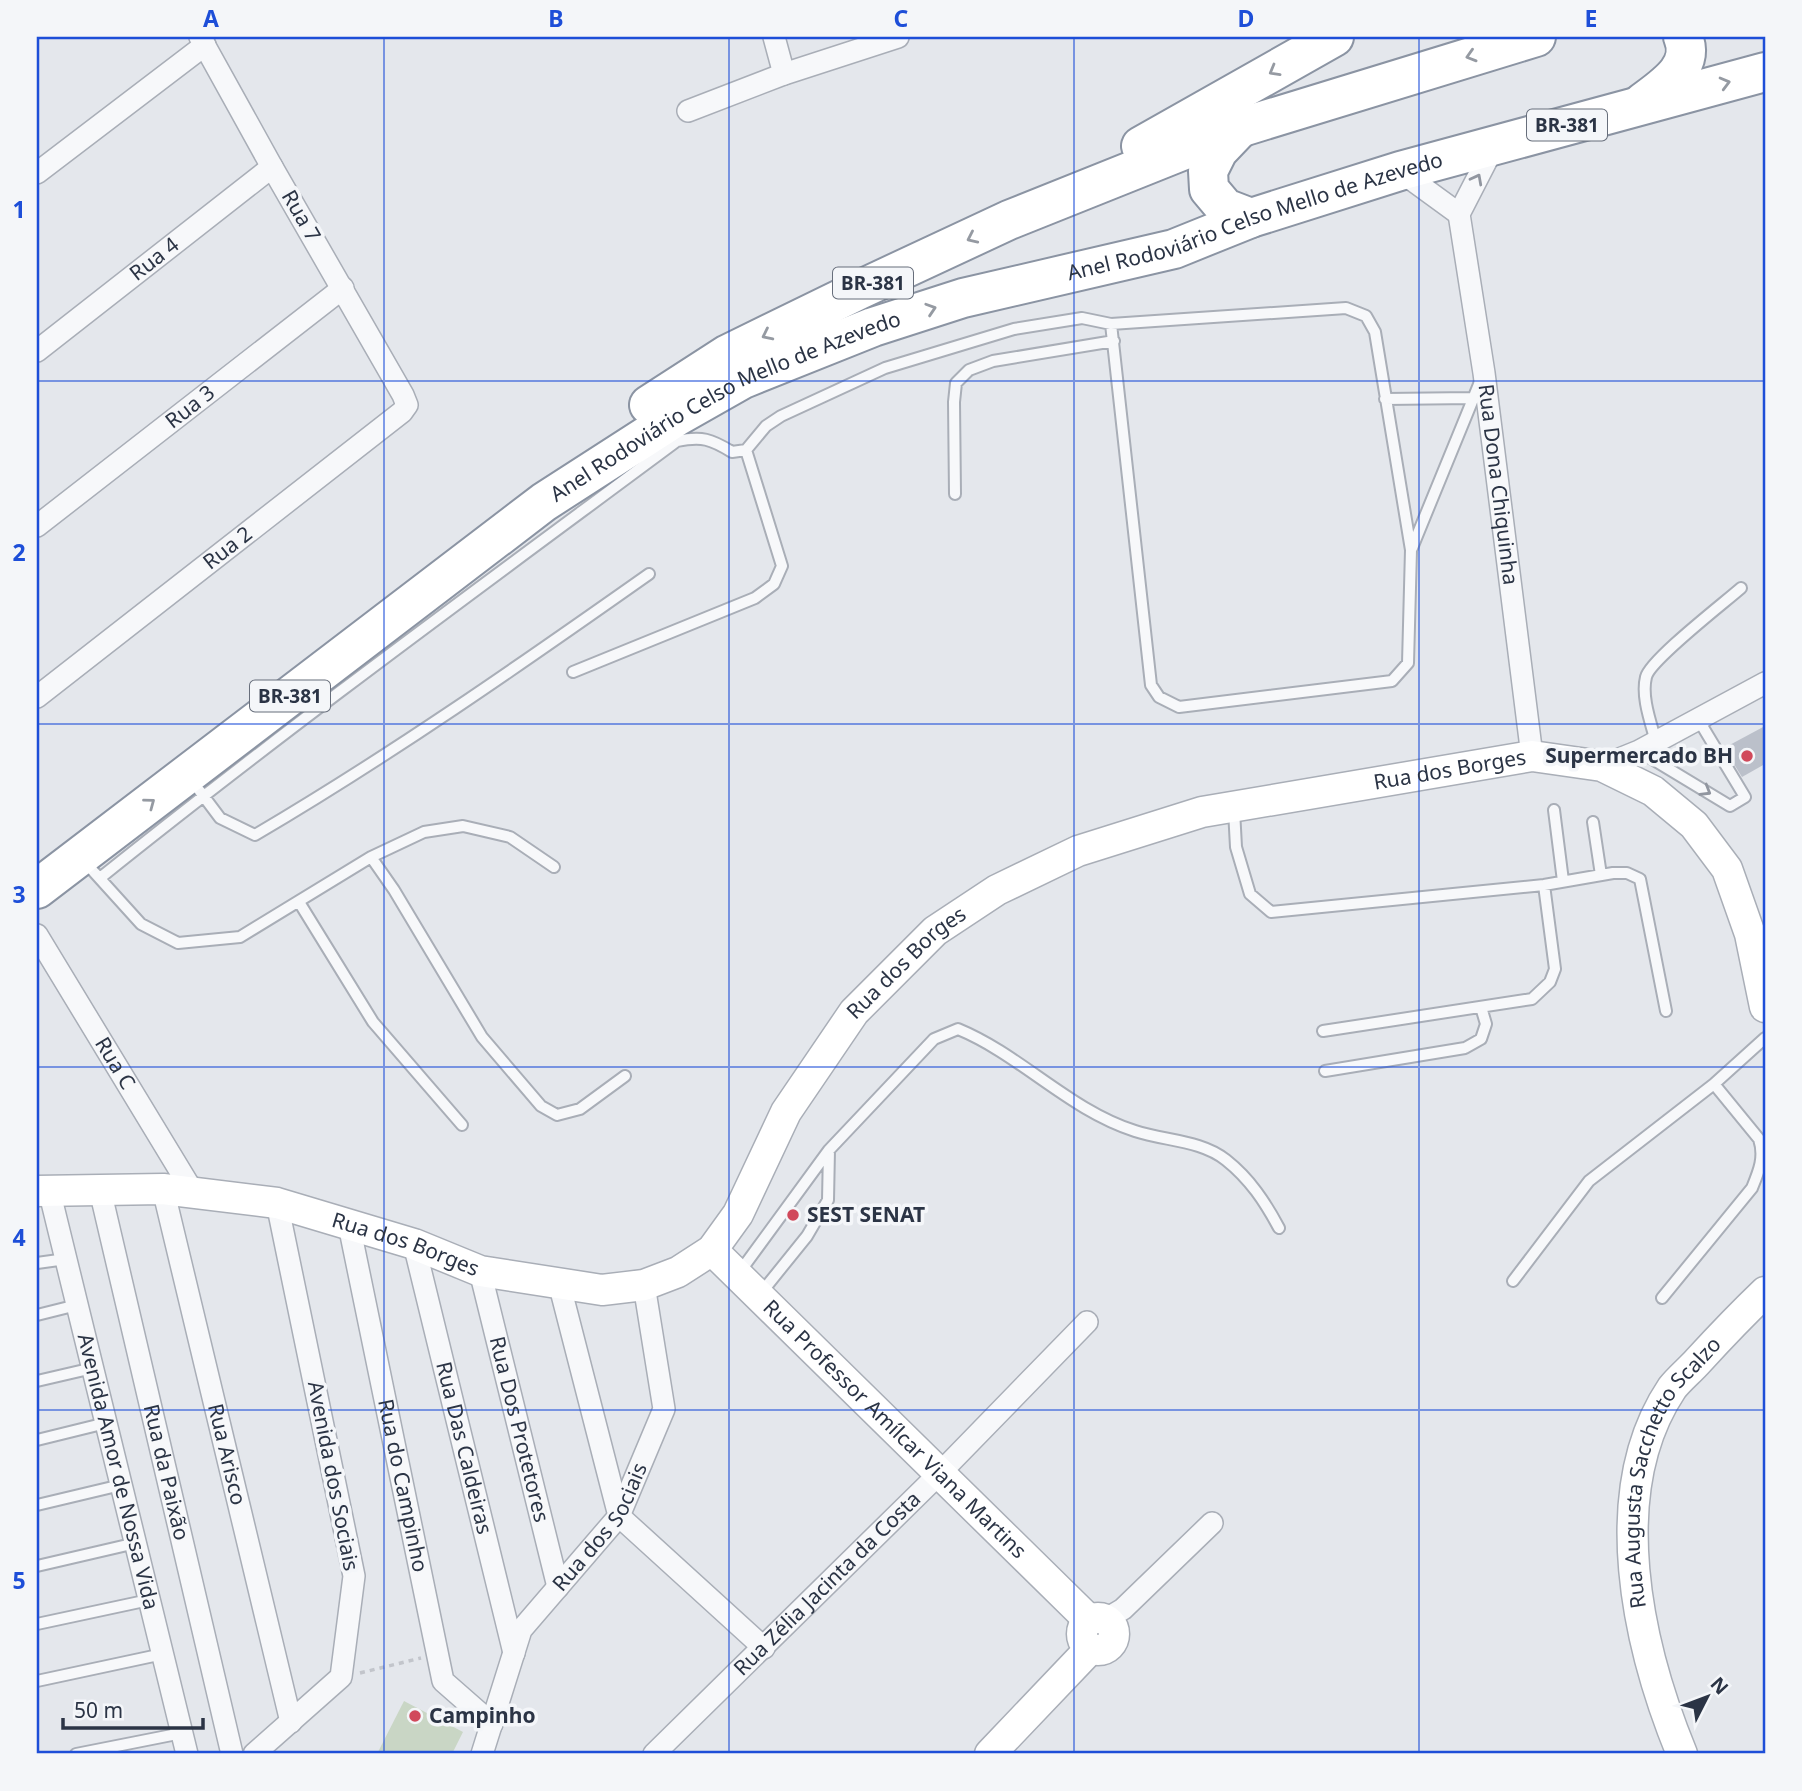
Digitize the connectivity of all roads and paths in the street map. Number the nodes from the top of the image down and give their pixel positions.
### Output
1 (774, 37) edge
2 (898, 37) edge
3 (1334, 37) edge
4 (1536, 37) edge
5 (1683, 37) edge
6 (203, 41) edge
7 (1765, 72) edge
8 (784, 74) junction
9 (1638, 107) junction
10 (688, 111) dead end
11 (1239, 128) junction
12 (1495, 144) junction
13 (272, 167) junction
14 (1400, 171) junction
15 (37, 173) edge
16 (1458, 214) junction
17 (1251, 218) junction
18 (1009, 220) junction
19 (343, 288) junction
20 (1111, 324) junction
21 (1114, 341) junction
22 (37, 351) edge
23 (1484, 373) junction
24 (404, 395) joint
25 (1474, 398) junction
26 (1385, 399) junction
27 (746, 450) junction
28 (955, 494) dead end
29 (37, 526) edge
30 (1411, 550) junction
31 (649, 574) dead end
32 (1741, 588) dead end
33 (573, 672) dead end
34 (1765, 682) edge
35 (37, 697) edge
36 (1698, 719) junction
37 (1648, 746) junction
38 (1532, 756) junction
39 (1602, 766) junction
40 (195, 785) junction
41 (1233, 807) junction
42 (1554, 810) dead end
43 (1593, 822) dead end
44 (371, 857) junction
45 (37, 859) edge
46 (90, 867) junction
47 (554, 867) dead end
48 (1601, 875) junction
49 (1563, 881) junction
50 (1544, 885) junction
51 (37, 889) edge
52 (299, 902) junction
53 (37, 935) edge
54 (1481, 1007) junction
55 (1765, 1007) edge
56 (1666, 1011) dead end
57 (1323, 1031) dead end
58 (1765, 1038) edge
59 (1325, 1071) dead end
60 (625, 1076) dead end
61 (1714, 1084) junction
62 (462, 1125) dead end
63 (829, 1150) junction
64 (163, 1189) junction
65 (100, 1190) junction
66 (43, 1191) edge
67 (193, 1192) junction
68 (277, 1203) junction
69 (349, 1225) junction
70 (1279, 1228) dead end
71 (414, 1244) junction
72 (712, 1250) junction
73 (66, 1259) junction
74 (37, 1264) edge
75 (480, 1271) junction
76 (737, 1275) junction
77 (1513, 1281) dead end
78 (559, 1283) junction
79 (644, 1285) junction
80 (1765, 1292) edge
81 (759, 1297) junction
82 (1662, 1298) dead end
83 (78, 1305) junction
84 (37, 1315) edge
85 (1087, 1322) dead end
86 (93, 1368) junction
87 (37, 1381) edge
88 (106, 1423) junction
89 (37, 1440) edge
90 (939, 1475) junction
91 (121, 1485) junction
92 (37, 1505) edge
93 (619, 1516) junction
94 (1212, 1522) dead end
95 (135, 1543) junction
96 (37, 1566) edge
97 (558, 1587) junction
98 (149, 1600) junction
99 (37, 1624) edge
100 (1094, 1630) junction
101 (764, 1648) junction
102 (163, 1654) junction
103 (438, 1654) junction
104 (514, 1654) junction
105 (341, 1677) junction
106 (37, 1681) edge
107 (291, 1722) junction
108 (492, 1724) junction
109 (182, 1733) junction
110 (76, 1754) edge
111 (187, 1754) edge
112 (232, 1754) edge
113 (254, 1754) edge
114 (482, 1754) edge
115 (654, 1754) edge
116 (990, 1754) edge
117 (1682, 1754) edge

1 - 8 street
2 - 8 street
3 -> 18 highway
4 -> 11 highway, Anel Rodoviário Celso Mello de Azevedo / BR-381
5 - 9 highway
6 - 13 street, Rua 7
6 - 15 street
9 -> 7 highway, Anel Rodoviário Celso Mello de Azevedo / BR-381
8 - 10 street
9 - 12 highway, Anel Rodoviário Celso Mello de Azevedo / BR-381
11 - 17 highway
11 - 18 highway, Anel Rodoviário Celso Mello de Azevedo / BR-381
12 - 14 highway, Anel Rodoviário Celso Mello de Azevedo / BR-381
16 -> 12 street
13 - 19 street, Rua 7
13 - 22 street, Rua 4
14 - 16 street
14 - 17 highway, Anel Rodoviário Celso Mello de Azevedo / BR-381
16 - 23 street, Rua Dona Chiquinha
40 -> 17 highway, Anel Rodoviário Celso Mello de Azevedo / BR-381
18 -> 45 highway, Anel Rodoviário Celso Mello de Azevedo / BR-381
19 - 24 street, Rua 7
19 - 29 street, Rua 3
20 - 21 lane
20 - 26 lane
20 - 27 lane
21 - 28 lane
21 - 30 lane
23 - 25 lane
23 - 38 street, Rua Dona Chiquinha
24 - 35 street, Rua 2
25 - 26 lane
25 - 30 lane
26 - 30 lane
27 - 33 lane
27 - 40 lane
31 - 40 lane
32 - 37 lane
34 - 36 street
36 - 37 street
37 -> 36 lane
37 - 39 street
38 - 39 street, Rua dos Borges
38 - 41 street, Rua dos Borges
39 - 55 street, Rua dos Borges
40 - 46 highway, Anel Rodoviário Celso Mello de Azevedo / BR-381
41 - 50 lane
41 - 72 street, Rua dos Borges
42 - 49 lane
43 - 48 lane
44 - 47 lane
44 - 52 lane
44 - 60 lane
46 - 51 highway, Anel Rodoviário Celso Mello de Azevedo / BR-381
46 - 52 lane
48 - 49 lane
48 - 56 lane
49 - 50 lane
50 - 54 lane
52 - 62 lane
53 - 67 street, Rua C
54 - 57 lane
54 - 59 lane
58 - 61 lane
61 - 77 lane
61 - 82 lane
63 - 70 lane
63 - 76 lane
63 - 81 lane
64 - 65 street, Rua dos Borges
64 - 67 street, Rua dos Borges
64 - 107 street, Rua Arisco
65 - 66 street, Rua dos Borges
65 - 112 street, Rua da Paixão
66 - 73 street, Avenida Amor de Nossa Vida
67 - 68 street, Rua dos Borges
68 - 69 street, Rua dos Borges
68 - 105 street, Avenida dos Sociais
69 - 71 street, Rua dos Borges
69 - 103 street, Rua do Campinho
71 - 75 street, Rua dos Borges
71 - 104 street, Rua Das Caldeiras
72 - 76 street, Rua Professor Amílcar Viana Martins
72 - 79 street, Rua dos Borges
73 - 74 lane
73 - 83 street, Avenida Amor de Nossa Vida
75 - 78 street, Rua dos Borges
75 - 97 street, Rua Dos Protetores
76 - 81 street, Rua Professor Amílcar Viana Martins
78 - 79 street, Rua dos Borges
78 - 93 street
79 - 93 street, Rua dos Sociais
80 - 117 street, Rua Augusta Sacchetto Scalzo
81 - 90 street, Rua Professor Amílcar Viana Martins
83 - 84 lane
83 - 86 street, Avenida Amor de Nossa Vida
85 - 90 street, Rua Zélia Jacinta da Costa
86 - 87 lane
86 - 88 street, Avenida Amor de Nossa Vida
88 - 89 lane
88 - 91 street, Avenida Amor de Nossa Vida
90 - 100 street, Rua Professor Amílcar Viana Martins
90 - 101 street, Rua Zélia Jacinta da Costa
91 - 92 lane
91 - 95 street, Avenida Amor de Nossa Vida
93 - 97 street, Rua dos Sociais
93 - 101 street
94 - 100 street
95 - 96 lane
95 - 98 street, Avenida Amor de Nossa Vida
97 - 104 street, Rua dos Sociais
98 - 99 lane
98 - 102 street, Avenida Amor de Nossa Vida
100 - 116 street
101 - 115 street, Rua Zélia Jacinta da Costa
102 - 106 lane
102 - 109 street, Avenida Amor de Nossa Vida
103 - 105 path
103 - 108 street, Rua do Campinho
104 - 108 street, Rua dos Sociais
105 - 107 street
107 - 113 street
108 - 114 street, Rua dos Sociais
109 - 110 lane
109 - 111 street, Avenida Amor de Nossa Vida

